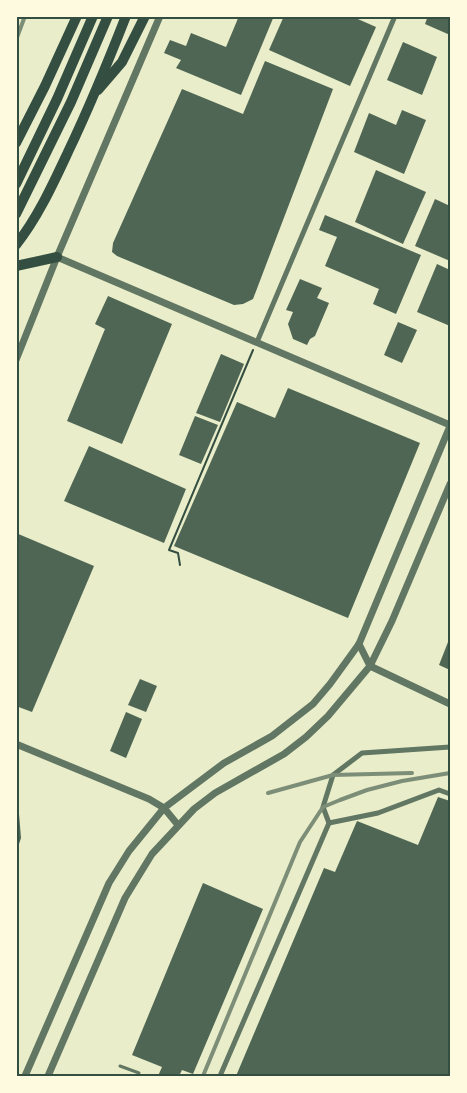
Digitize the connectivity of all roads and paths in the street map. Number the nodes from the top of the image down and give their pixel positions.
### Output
1 (77, 16) edge
2 (93, 16) edge
3 (108, 16) edge
4 (126, 16) edge
5 (145, 16) edge
6 (160, 16) edge
7 (395, 16) edge
8 (88, 97) dead end
9 (30, 134) dead end
10 (16, 143) edge
11 (16, 184) edge
12 (16, 214) edge
13 (16, 245) edge
14 (57, 257) junction
15 (16, 266) edge
16 (257, 342) junction
17 (16, 360) edge
18 (450, 426) edge
19 (450, 484) edge
20 (180, 565) dead end
21 (359, 644) junction
22 (370, 666) junction
23 (450, 704) edge
24 (16, 744) edge
25 (450, 747) edge
26 (450, 794) edge
27 (164, 808) junction
28 (329, 823) junction
29 (178, 825) junction
30 (120, 1066) dead end
31 (25, 1077) edge
32 (48, 1077) edge
33 (138, 1077) edge
34 (220, 1077) edge

1 - 10 highway
2 - 11 highway
3 - 12 highway
4 - 13 highway
5 - 8 highway
6 - 14 street
7 - 16 street
9 - 10 highway
14 - 15 highway
14 - 16 street
14 - 17 street
16 - 18 street
16 - 20 path
18 - 21 street
19 - 22 street
21 - 22 street
21 - 27 street
22 - 23 street
22 - 29 street
24 - 27 street
25 - 28 street
26 - 28 street
27 - 29 street
27 - 31 street
28 - 34 street
29 - 32 street
30 - 33 lane

